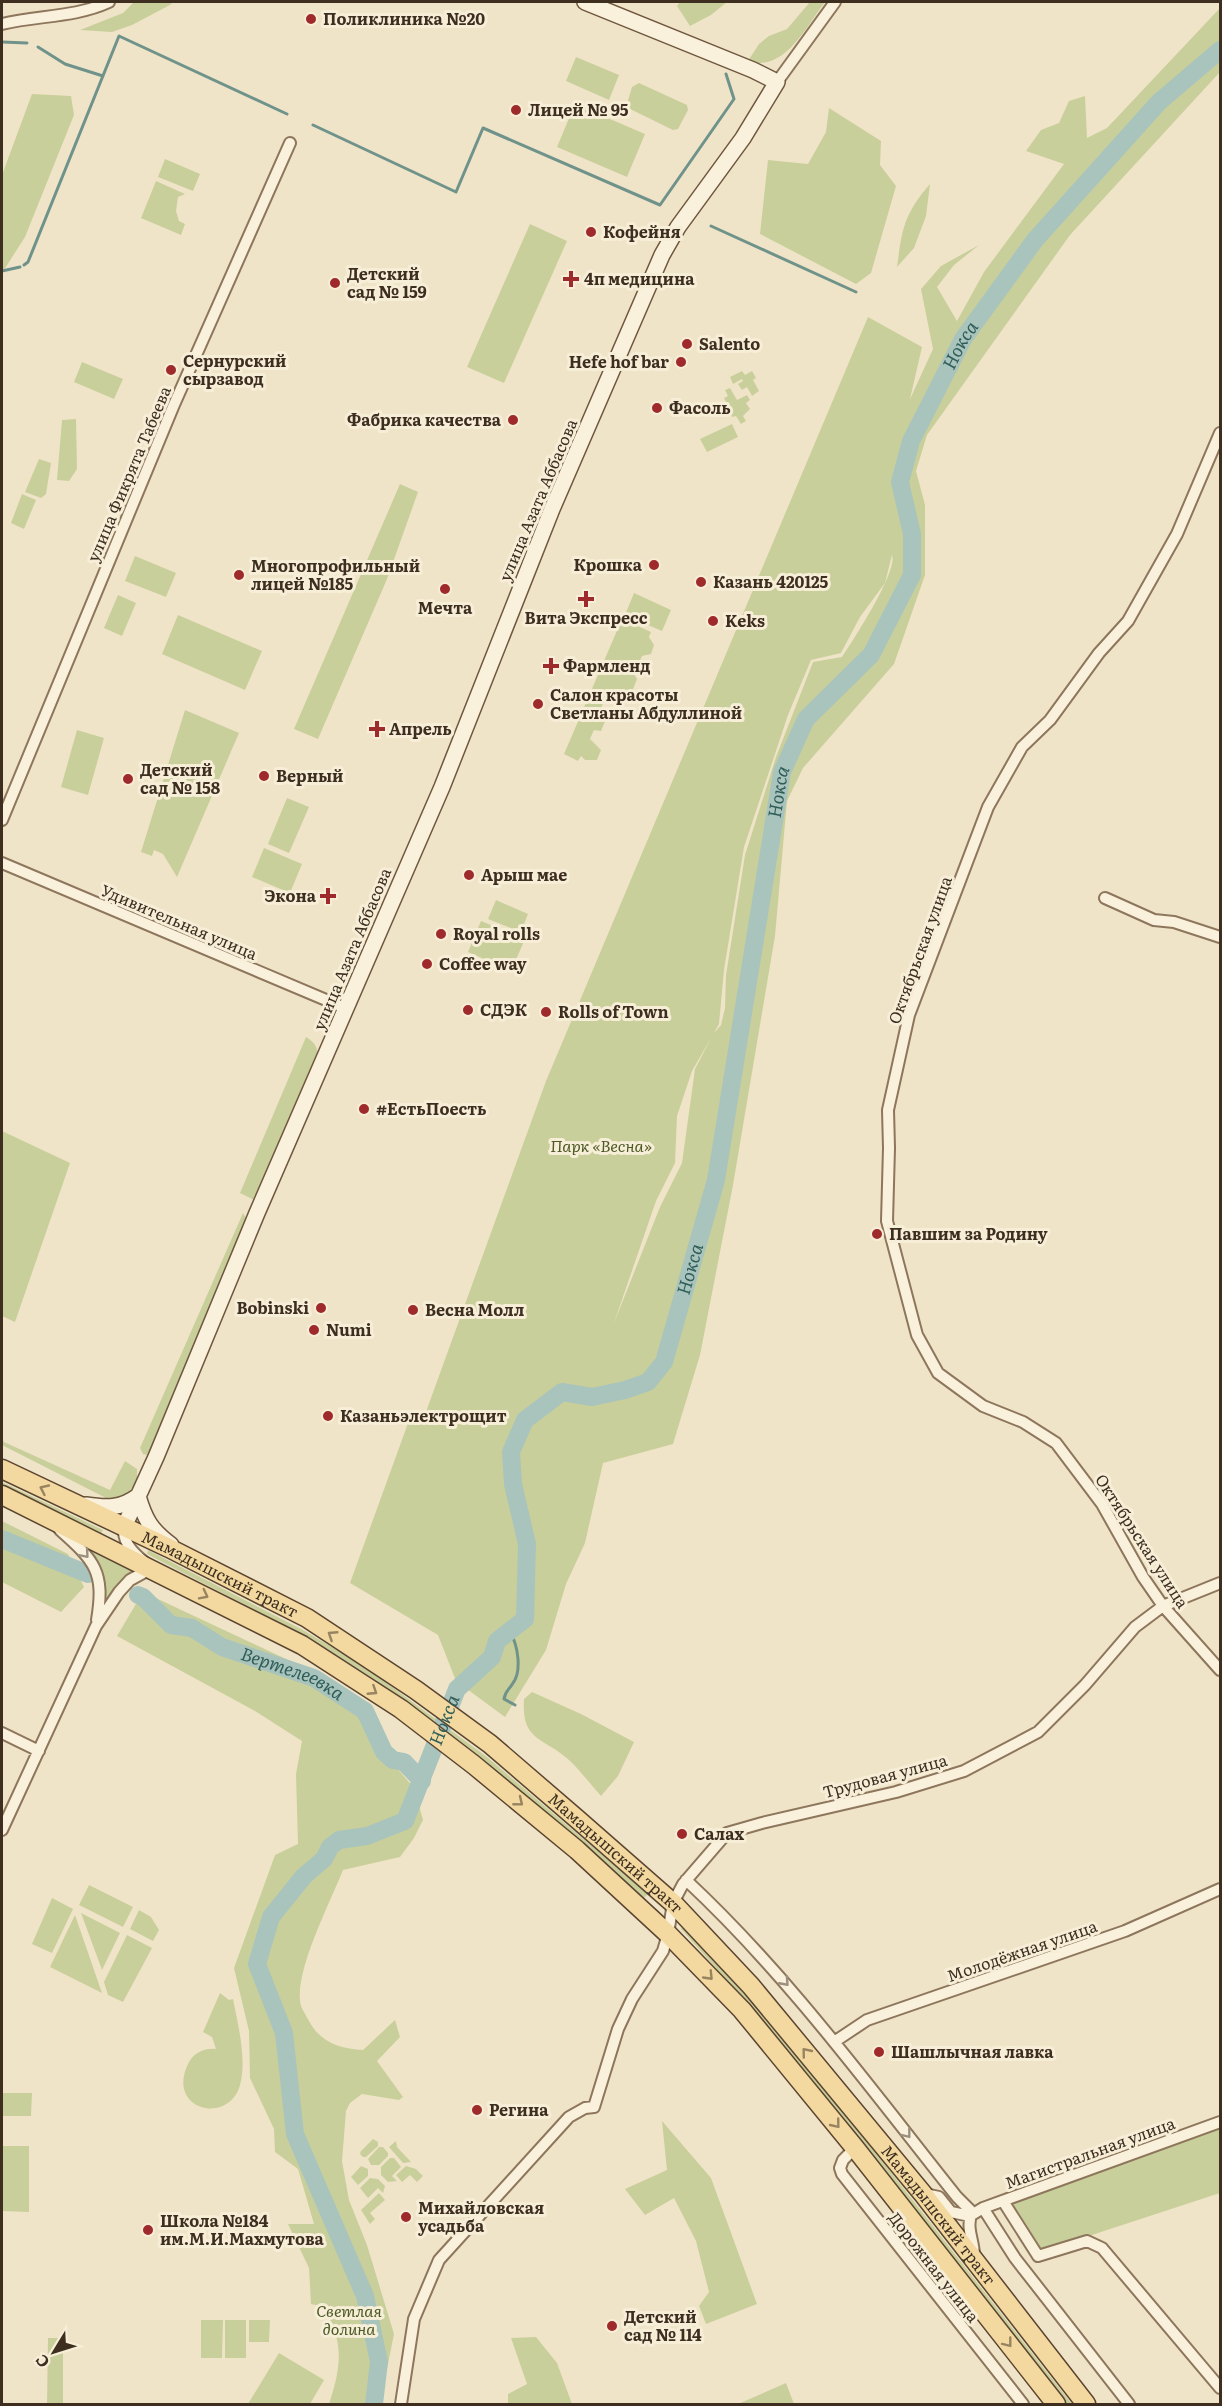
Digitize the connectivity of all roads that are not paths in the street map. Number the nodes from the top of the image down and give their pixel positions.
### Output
1 (109, 2) edge
2 (585, 2) edge
3 (835, 2) edge
4 (2, 24) edge
5 (777, 82) junction
6 (290, 143) dead end
7 (1221, 433) edge
8 (2, 820) edge
9 (2, 863) edge
10 (1105, 898) dead end
11 (1221, 937) edge
12 (345, 1008) junction
13 (2, 1469) edge
14 (2, 1495) edge
15 (138, 1496) junction
16 (74, 1503) junction
17 (42, 1514) junction
18 (124, 1527) junction
19 (191, 1559) junction
20 (152, 1568) junction
21 (1221, 1583) edge
22 (1162, 1606) junction
23 (96, 1626) junction
24 (1221, 1670) edge
25 (2, 1733) edge
26 (39, 1751) junction
27 (2, 1830) edge
28 (686, 1880) junction
29 (1221, 1889) edge
30 (674, 1903) junction
31 (668, 1934) junction
32 (834, 2042) junction
33 (1221, 2122) edge
34 (855, 2148) junction
35 (923, 2194) junction
36 (1003, 2200) junction
37 (975, 2212) junction
38 (974, 2258) junction
39 (1221, 2388) edge
40 (401, 2404) edge
41 (1023, 2404) edge
42 (1056, 2404) edge
43 (1086, 2404) edge
44 (1129, 2404) edge

1 - 4 street
2 - 5 street
3 - 5 street, улица Азата Аббасова
5 - 12 street, улица Азата Аббасова
6 - 8 street, улица Фикрята Табеева
7 - 22 street, Октябрьская улица
9 - 12 street, Удивительная улица
10 - 11 street
12 - 15 street, улица Азата Аббасова
16 -> 13 main road, Мамадышский тракт
14 - 17 main road, Мамадышский тракт
15 - 16 street
15 - 18 street, улица Азата Аббасова
15 - 19 street
16 - 18 main road, Мамадышский тракт
17 - 20 main road, Мамадышский тракт
17 -> 23 street
18 - 19 main road, Мамадышский тракт
18 - 20 street
30 -> 19 main road, Мамадышский тракт
20 - 23 street
20 -> 31 main road, Мамадышский тракт
21 - 22 street, Трудовая улица
22 - 24 street, Октябрьская улица
22 - 28 street, Трудовая улица
23 - 26 street
25 - 26 street
26 - 27 street
28 - 30 street, Трудовая улица
28 -> 32 street
29 - 32 street, Молодёжная улица
30 - 31 street, Трудовая улица
35 -> 30 main road, Мамадышский тракт
31 -> 34 main road, Мамадышский тракт
31 - 40 street, Трудовая улица
32 -> 37 street
33 - 36 street, Магистральная улица
34 - 41 street, Дорожная улица
34 -> 42 main road, Мамадышский тракт
35 - 37 street
35 - 38 main road, Мамадышский тракт
36 - 37 street, Магистральная улица
36 - 39 street
37 - 38 street
37 - 44 street
38 - 43 main road, Мамадышский тракт

